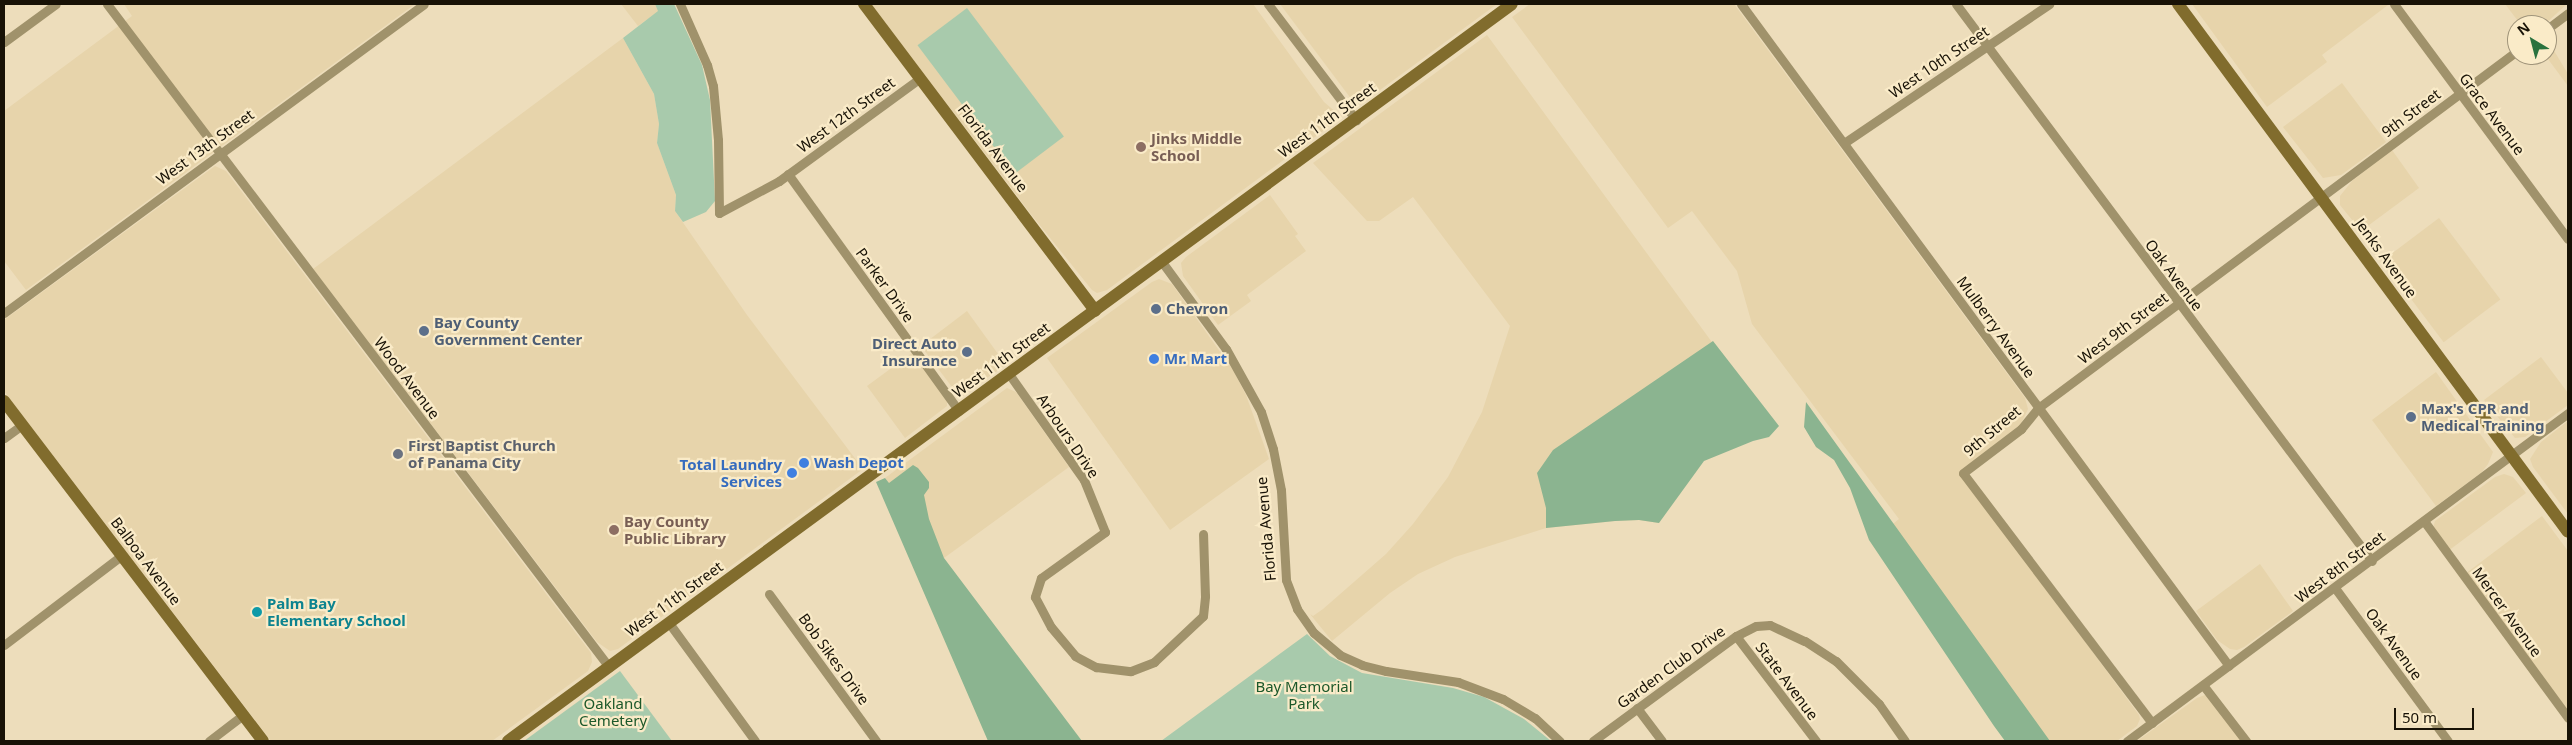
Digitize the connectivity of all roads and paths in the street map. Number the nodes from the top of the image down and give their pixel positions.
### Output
1 (56, 4) edge
2 (107, 4) edge
3 (424, 4) edge
4 (680, 4) edge
5 (864, 4) edge
6 (1268, 4) edge
7 (1512, 4) edge
8 (1741, 4) edge
9 (1956, 4) edge
10 (2049, 4) edge
11 (2178, 4) edge
12 (2394, 4) edge
13 (2568, 13) edge
14 (2557, 21) edge
15 (4, 42) edge
16 (1987, 46) junction
17 (2507, 59) edge
18 (920, 78) junction
19 (2460, 94) junction
20 (1356, 120) junction
21 (1844, 143) junction
22 (219, 154) junction
23 (788, 174) junction
24 (2321, 197) junction
25 (2568, 239) edge
26 (1162, 262) junction
27 (2178, 304) junction
28 (1095, 311) junction
29 (4, 313) edge
30 (1010, 374) junction
31 (4, 401) edge
32 (2038, 408) junction
33 (959, 411) junction
34 (2568, 413) edge
35 (22, 425) junction
36 (4, 438) edge
37 (2512, 456) junction
38 (2424, 522) junction
39 (2568, 532) edge
40 (1203, 534) dead end
41 (122, 555) junction
42 (2372, 561) junction
43 (2335, 588) junction
44 (768, 594) dead end
45 (669, 623) junction
46 (1736, 636) junction
47 (4, 645) edge
48 (2229, 666) junction
49 (609, 667) junction
50 (2203, 685) junction
51 (1637, 708) junction
52 (243, 715) junction
53 (2568, 718) edge
54 (2152, 723) junction
55 (209, 741) edge
56 (263, 741) edge
57 (508, 741) edge
58 (755, 741) edge
59 (876, 741) edge
60 (1560, 741) edge
61 (1593, 741) edge
62 (1662, 741) edge
63 (1816, 741) edge
64 (1906, 741) edge
65 (2127, 741) edge
66 (2246, 741) edge
67 (2448, 741) edge

1 - 15 street
2 - 22 street, Wood Avenue
3 - 22 street, West 13th Street
4 - 23 street, West 12th Street
5 - 18 street, Florida Avenue
6 - 20 street
7 - 20 street, West 11th Street
8 - 21 street, Mulberry Avenue
9 - 16 street, Oak Avenue
10 - 16 street, West 10th Street
11 - 24 street, Jenks Avenue
12 - 19 street, Grace Avenue
13 - 14 street
16 - 21 street, West 10th Street
16 - 27 street, Oak Avenue
17 - 19 street, 9th Street
18 - 23 street, West 12th Street
18 - 28 street, Florida Avenue
19 - 24 street, 9th Street
19 - 25 street, Grace Avenue
20 - 26 street, West 11th Street
21 - 32 street, Mulberry Avenue
22 - 29 street, West 13th Street
22 - 49 street, Wood Avenue
23 - 33 street, Parker Drive
24 - 27 street, West 9th Street
24 - 37 street, Jenks Avenue
26 - 28 street, West 11th Street
26 - 60 street, Florida Avenue
27 - 32 street, West 9th Street
27 - 42 street, Oak Avenue
28 - 30 street, West 11th Street
30 - 33 street, West 11th Street
30 - 40 street, Arbours Drive
31 - 35 street, Balboa Avenue
32 - 48 street, Mulberry Avenue
32 - 54 street, 9th Street
33 - 45 street, West 11th Street
34 - 37 street, West 8th Street
35 - 36 street
35 - 41 street, Balboa Avenue
37 - 38 street, West 8th Street
37 - 39 street, Jenks Avenue
38 - 42 street, West 8th Street
38 - 53 street, Mercer Avenue
41 - 47 street
41 - 52 street, Balboa Avenue
42 - 43 street, West 8th Street
43 - 48 street, West 8th Street
43 - 67 street, Oak Avenue
44 - 59 street, Bob Sikes Drive
45 - 49 street, West 11th Street
45 - 58 street
46 - 51 street, Garden Club Drive
46 - 63 street, State Avenue
46 - 64 street, Garden Club Drive
48 - 50 street, West 8th Street
49 - 57 street, West 11th Street
50 - 54 street, West 8th Street
50 - 66 street
51 - 61 street, Garden Club Drive
51 - 62 street
52 - 55 street
52 - 56 street, Balboa Avenue
54 - 65 street, West 8th Street

